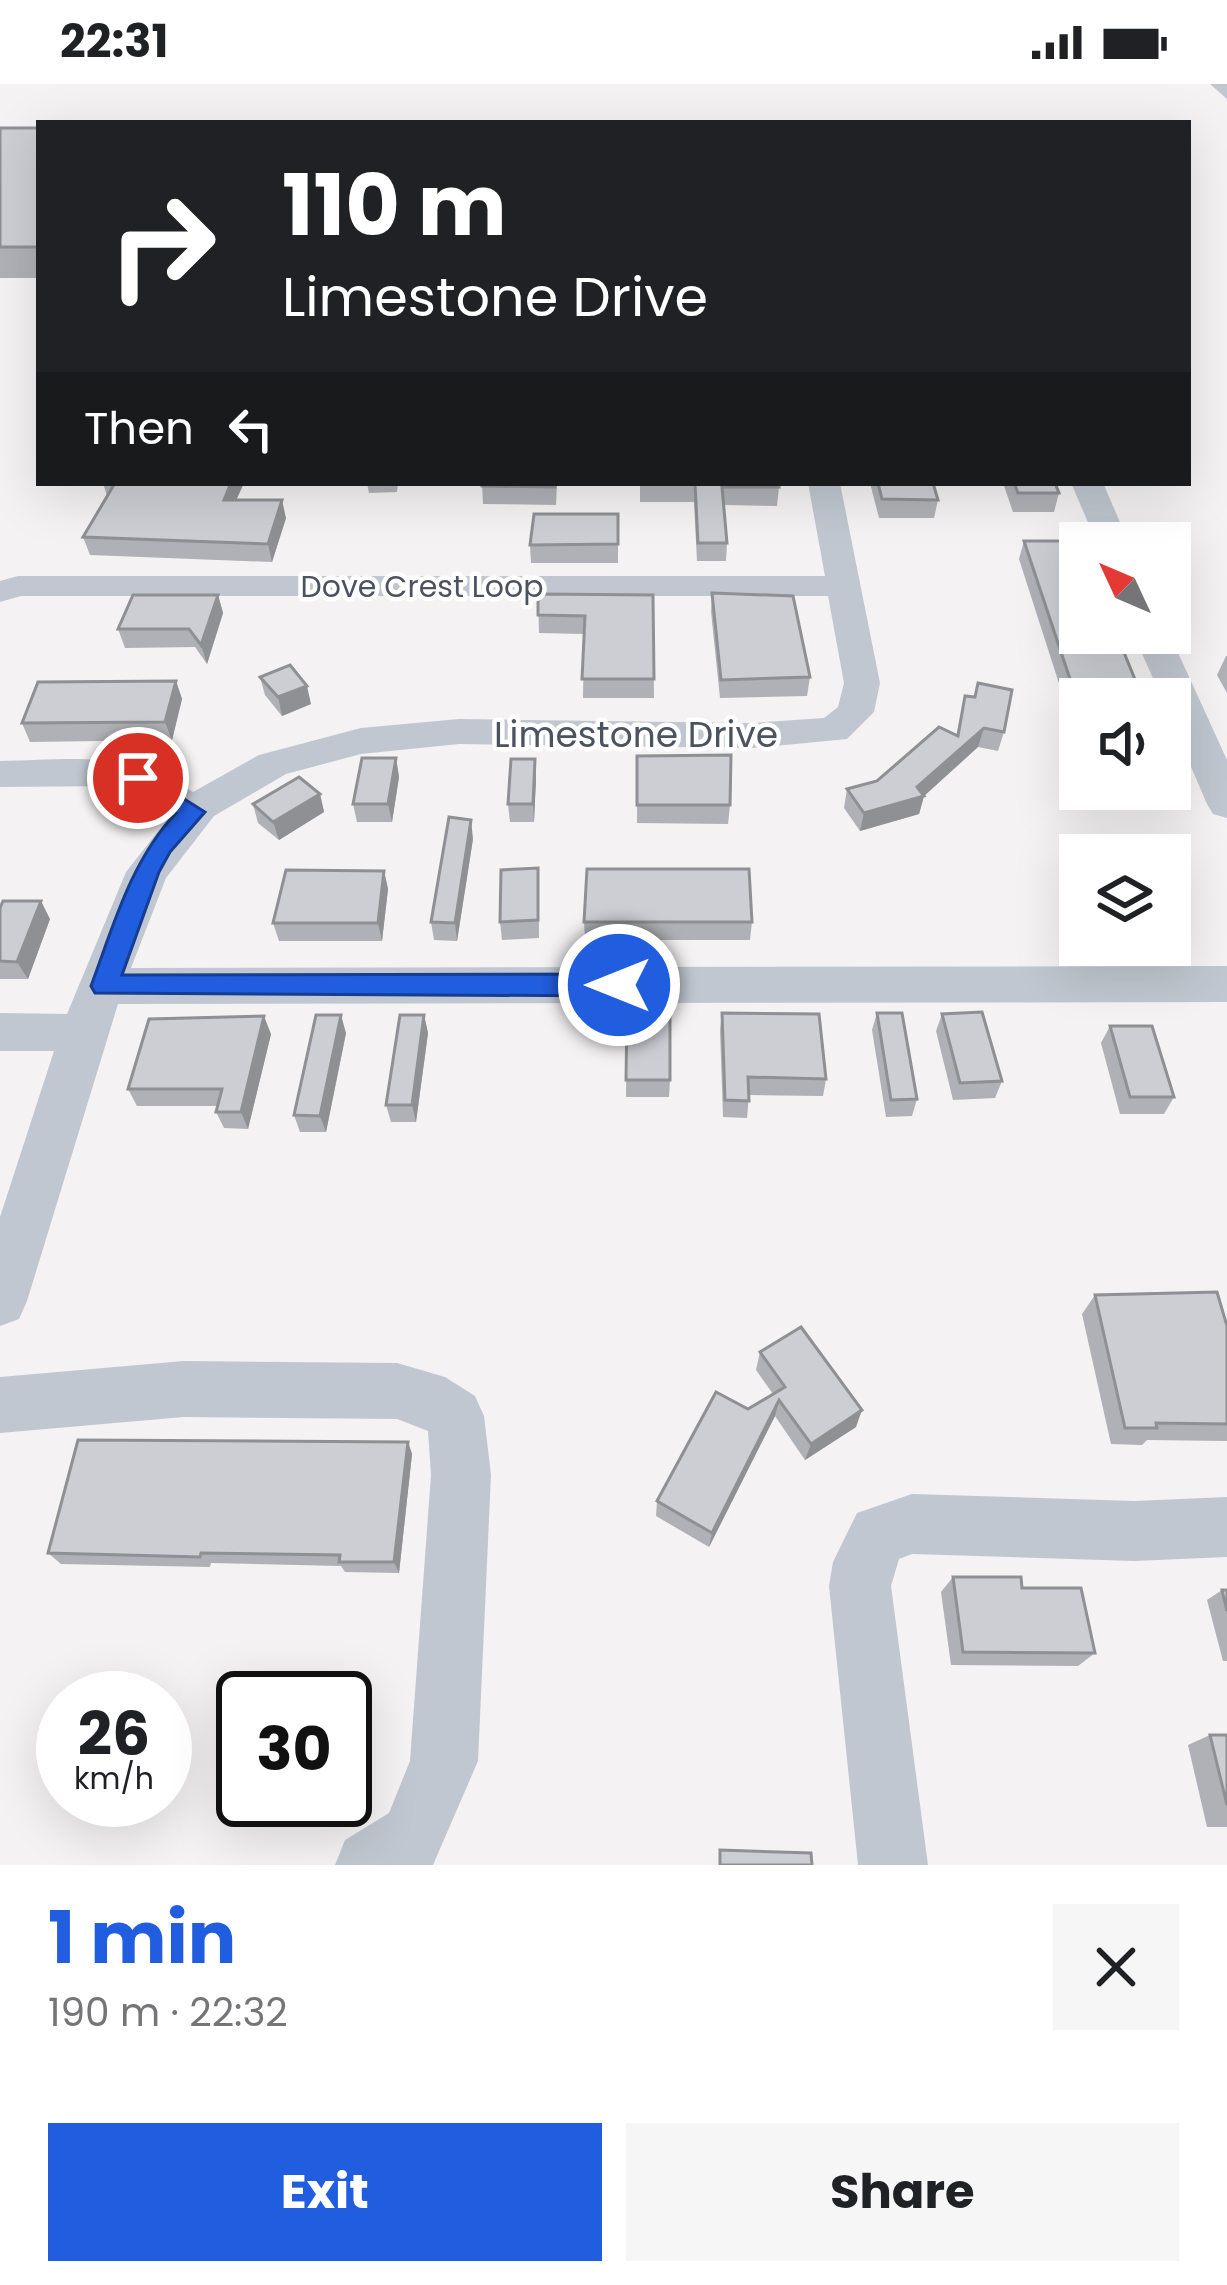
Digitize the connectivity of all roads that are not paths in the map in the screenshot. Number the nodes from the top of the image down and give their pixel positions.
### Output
1 (1220, 84) edge
2 (1227, 93) edge
3 (825, 486) edge
4 (1088, 486) edge
5 (1104, 522) edge
6 (845, 586) junction
7 (0, 592) edge
8 (1160, 654) edge
9 (0, 774) edge
10 (1227, 803) edge
11 (192, 812) junction
12 (1227, 984) edge
13 (104, 986) junction
14 (0, 1031) edge
15 (83, 1033) junction
16 (0, 1300) edge
17 (0, 1405) edge
18 (1227, 1527) edge
19 (370, 1865) edge
20 (893, 1865) edge

1 - 2 street
3 - 6 street, Limestone Drive
4 - 5 street
6 - 7 street, Dove Crest Loop
6 - 11 street, Limestone Drive
8 - 10 street
9 - 11 street
11 - 13 street, Limestone Drive
12 - 13 street
13 - 15 street, Limestone Drive
14 - 15 street
15 - 16 street, Limestone Drive
17 - 19 street
18 - 20 street

